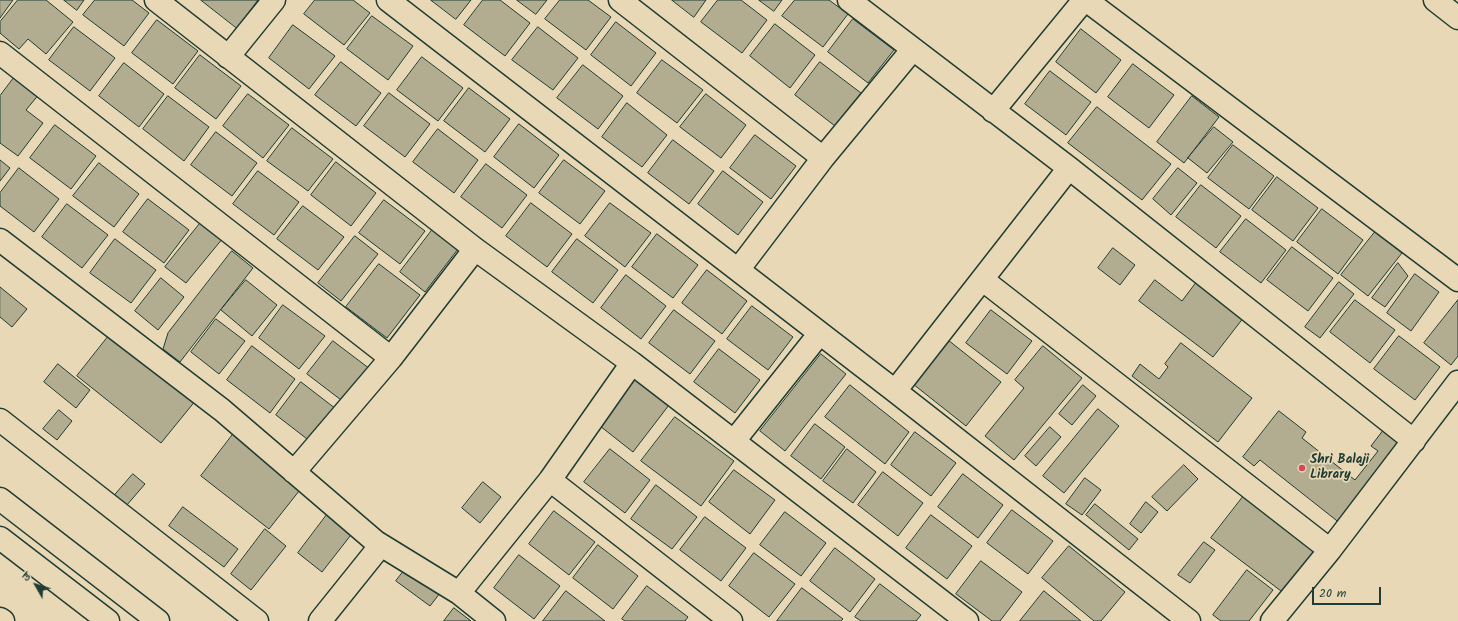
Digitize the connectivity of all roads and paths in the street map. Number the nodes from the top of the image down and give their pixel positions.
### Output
1 (156, 0) edge
2 (274, 0) edge
3 (388, 0) edge
4 (620, 0) edge
5 (849, 0) edge
6 (1085, 0) edge
7 (1435, 0) edge
8 (1458, 18) edge
9 (913, 50) junction
10 (0, 53) edge
11 (228, 57) junction
12 (993, 111) junction
13 (823, 158) junction
14 (1069, 168) junction
15 (0, 240) edge
16 (475, 249) junction
17 (738, 270) junction
18 (983, 280) junction
19 (1458, 280) edge
20 (820, 333) junction
21 (391, 358) junction
22 (632, 363) junction
23 (1458, 382) edge
24 (895, 391) junction
25 (0, 420) edge
26 (734, 441) junction
27 (1414, 441) junction
28 (294, 472) junction
29 (550, 480) junction
30 (0, 499) edge
31 (0, 538) edge
32 (380, 544) junction
33 (1330, 550) junction
34 (459, 593) junction
35 (0, 619) edge
36 (2, 621) edge
37 (108, 621) edge
38 (158, 621) edge
39 (257, 621) edge
40 (320, 621) edge
41 (494, 621) edge
42 (731, 621) edge
43 (967, 621) edge
44 (1189, 621) edge
45 (1272, 621) edge

1 - 11 street
2 - 11 street
3 - 17 street
4 - 13 street
5 - 9 street
6 - 12 street
6 - 19 street
7 - 8 street
9 - 12 street
9 - 13 street
10 - 21 street
11 - 16 street
12 - 14 street
13 - 17 street
14 - 18 street
14 - 27 street
15 - 28 street
16 - 21 street
16 - 22 street
17 - 20 street
18 - 24 street
18 - 33 street
20 - 24 street
20 - 26 street
21 - 28 street
22 - 26 street
22 - 29 street
23 - 27 street
24 - 44 street
25 - 39 street
26 - 43 street
27 - 33 street
28 - 32 street
29 - 34 street
29 - 42 street
30 - 38 street
31 - 37 street
32 - 34 street
32 - 40 street
33 - 45 street
34 - 41 street
35 - 36 street

